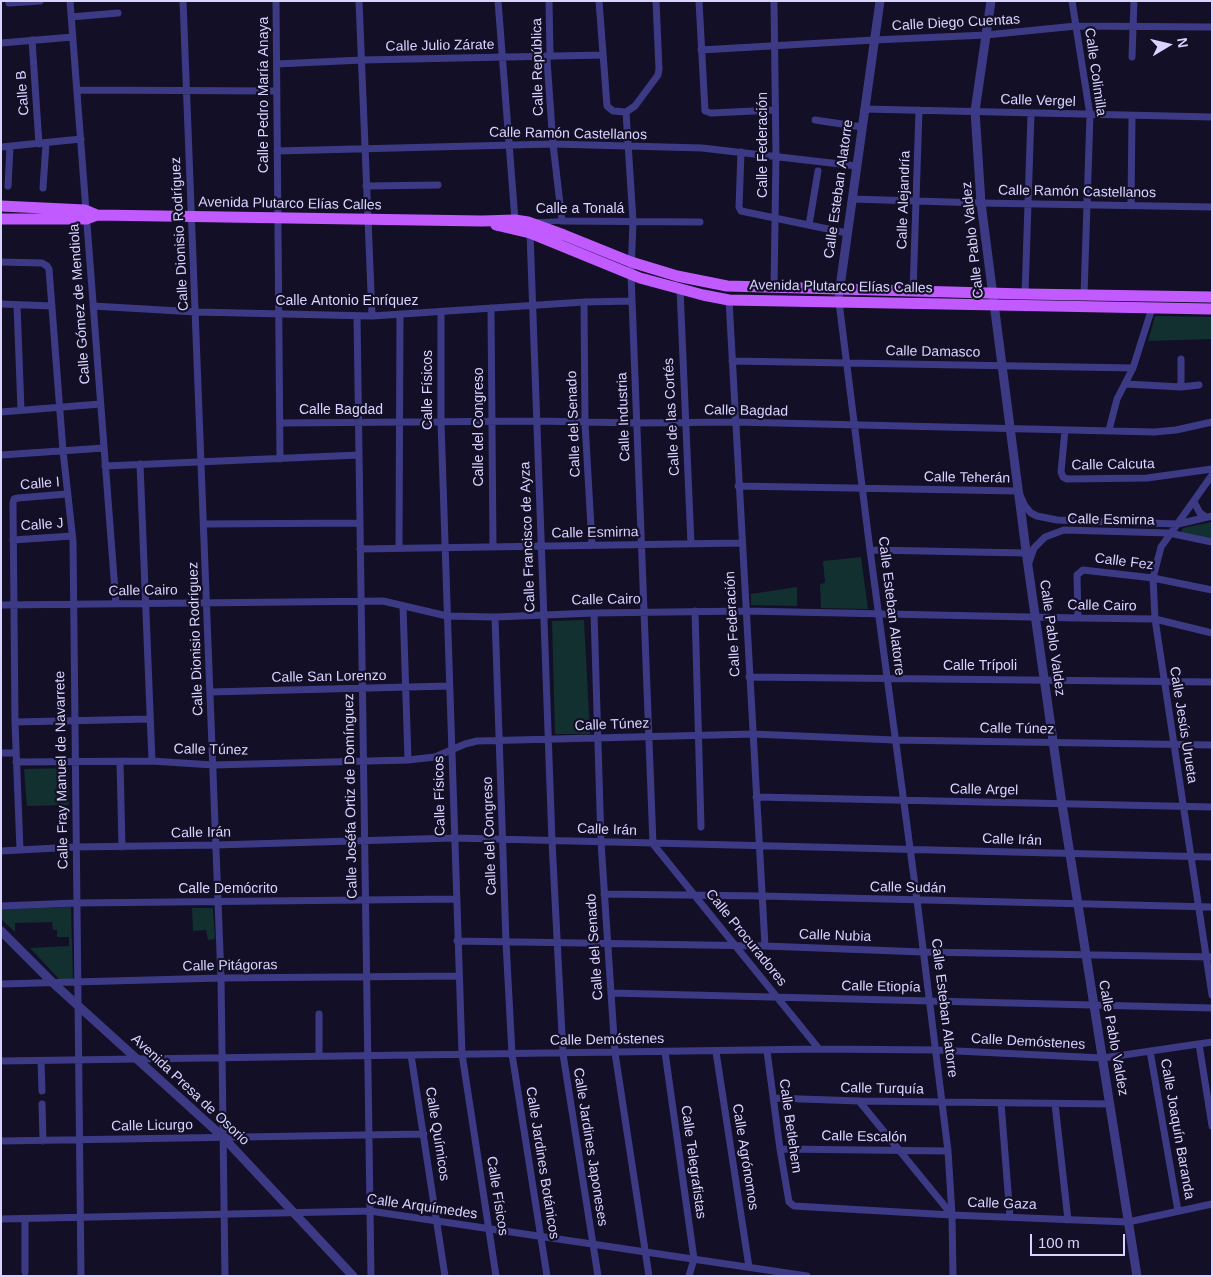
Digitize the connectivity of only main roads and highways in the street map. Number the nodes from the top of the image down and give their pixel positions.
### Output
1 (1, 206) edge
2 (86, 215) junction
3 (1, 219) edge
4 (482, 221) junction
5 (529, 227) junction
6 (557, 238) junction
7 (839, 296) junction
8 (1212, 297) edge
9 (993, 299) junction
10 (1212, 309) edge

1 - 2 main road, Avenida Plutarco Elías Calles
2 - 3 main road, Avenida Plutarco Elías Calles
2 - 4 main road, Avenida Plutarco Elías Calles
4 - 5 main road, Avenida Plutarco Elías Calles
4 - 5 main road, Avenida Plutarco Elías Calles
5 - 6 main road, Avenida Plutarco Elías Calles
6 - 7 main road, Avenida Plutarco Elías Calles
6 - 7 main road, Avenida Plutarco Elías Calles
7 - 9 main road, Avenida Plutarco Elías Calles
7 - 9 main road, Avenida Plutarco Elías Calles
8 - 9 main road, Avenida Plutarco Elías Calles
9 - 10 main road, Avenida Plutarco Elías Calles

